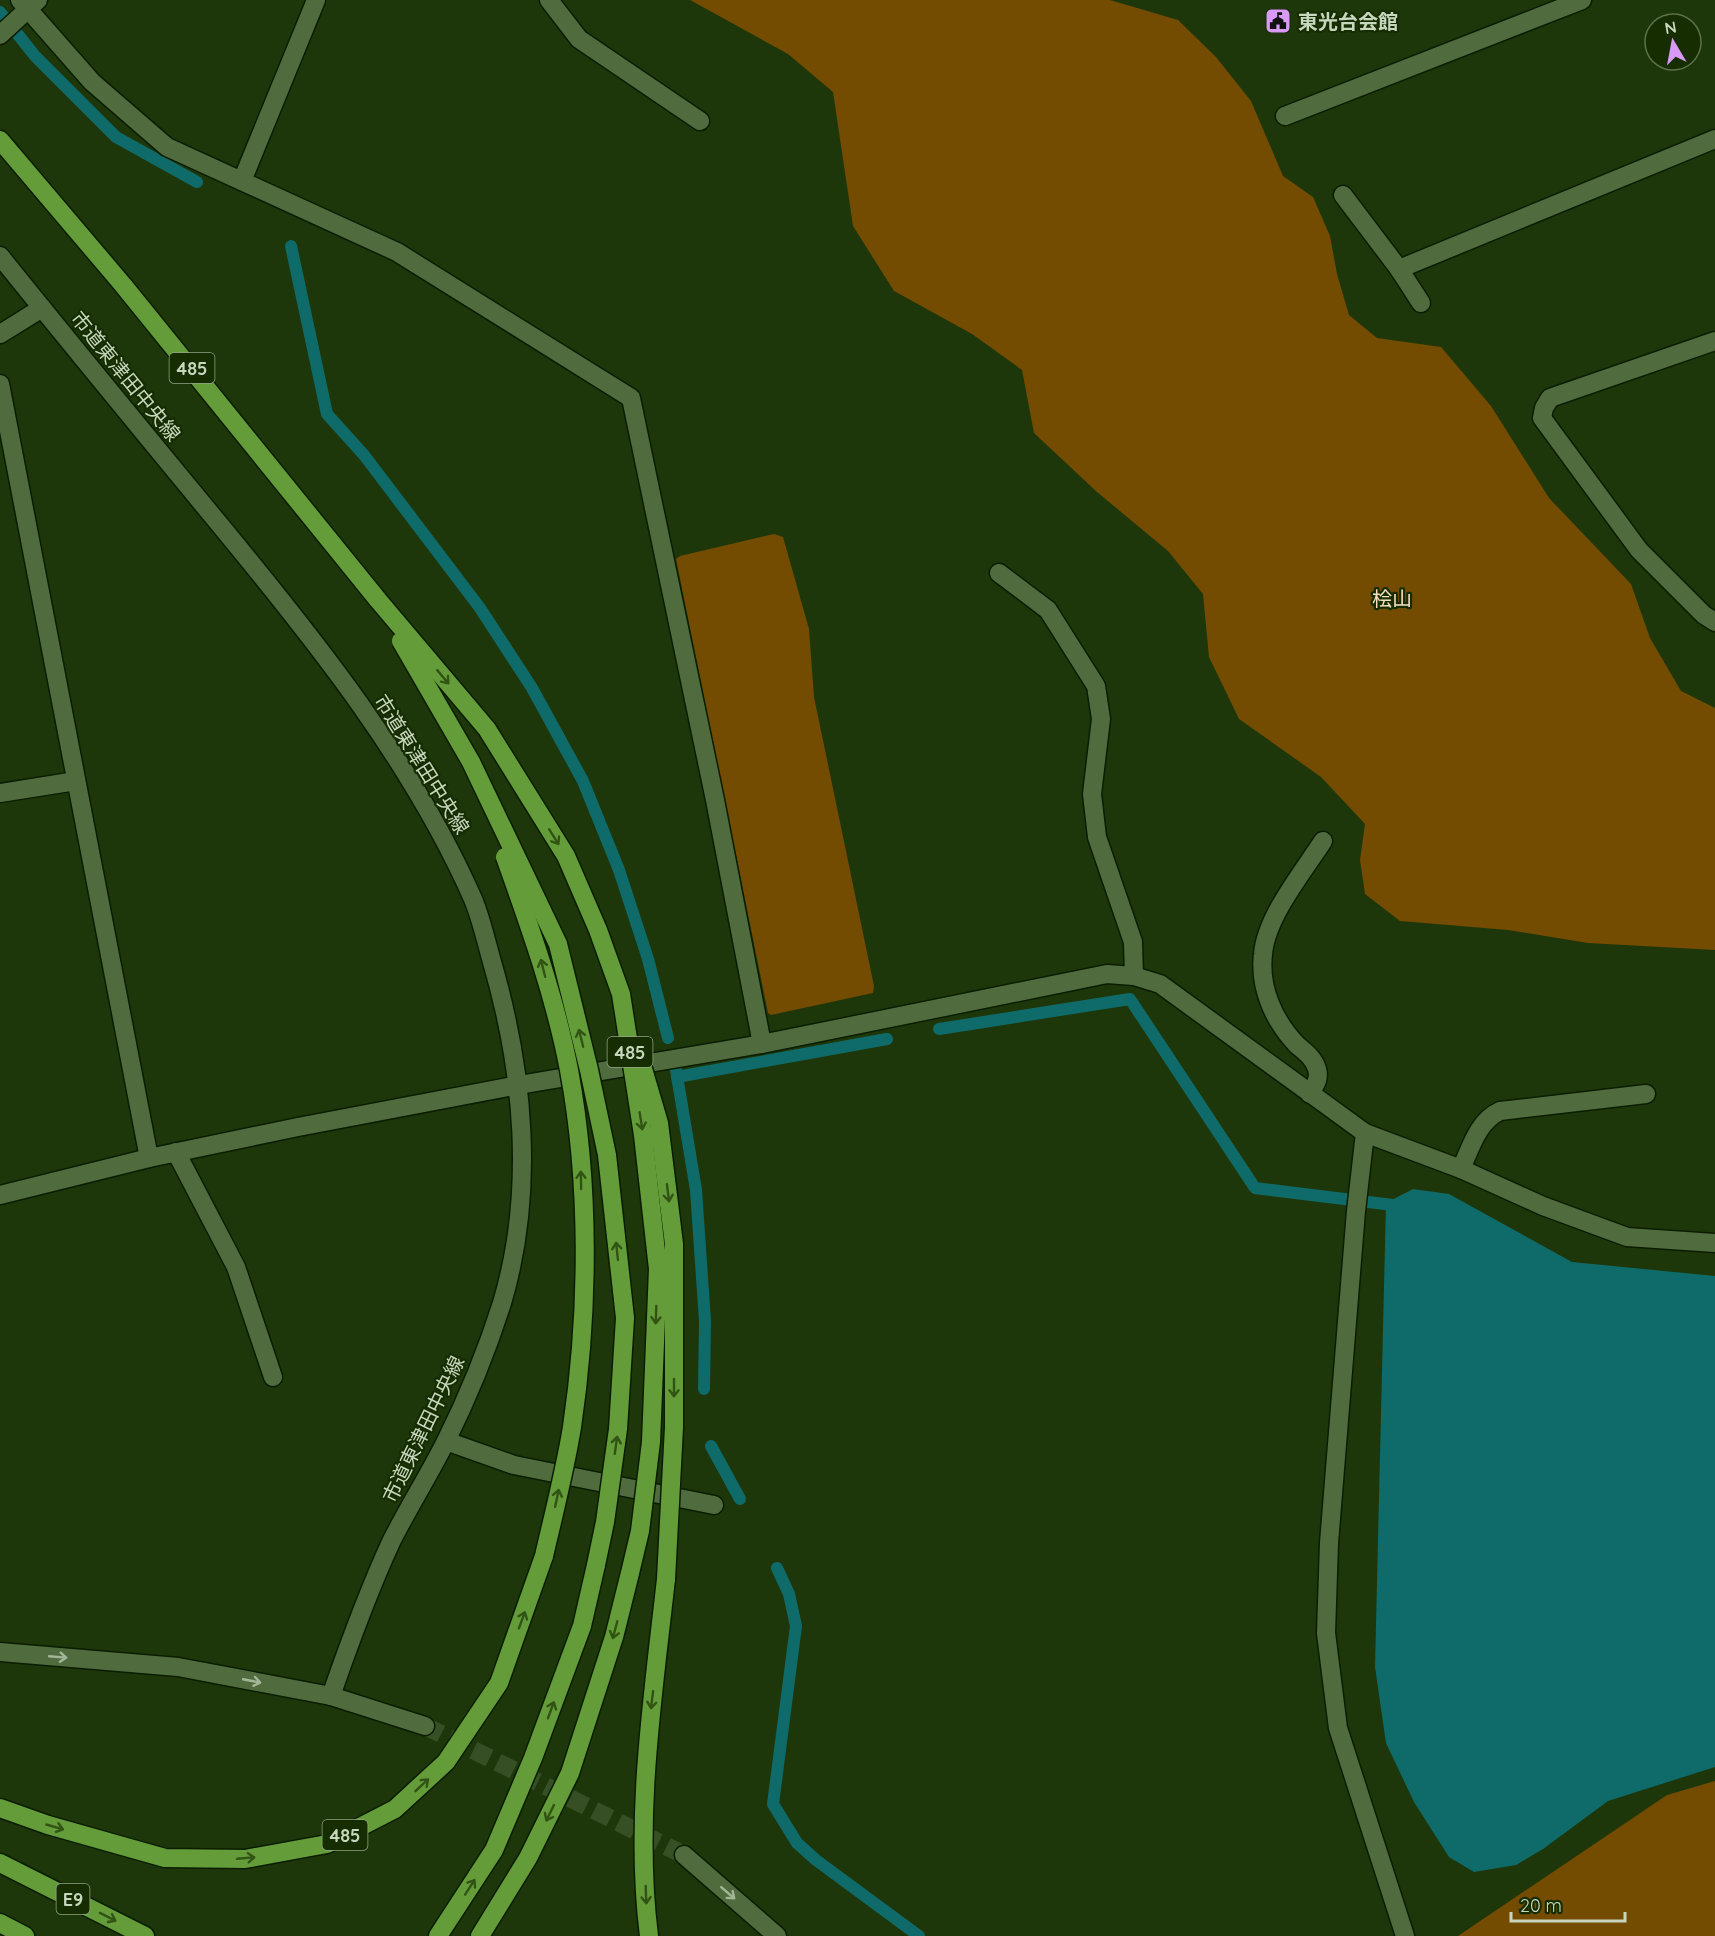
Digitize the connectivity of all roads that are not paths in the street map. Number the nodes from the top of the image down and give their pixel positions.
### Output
1 (316, 0) edge
2 (549, 0) edge
3 (1582, 0) edge
4 (29, 3) edge
5 (0, 35) edge
6 (1285, 116) dead end
7 (700, 121) dead end
8 (0, 140) edge
9 (1715, 140) edge
10 (242, 181) junction
11 (1343, 195) dead end
12 (0, 256) edge
13 (1399, 269) junction
14 (1422, 303) dead end
15 (42, 308) junction
16 (0, 334) edge
17 (1715, 341) edge
18 (0, 384) edge
19 (999, 573) dead end
20 (378, 600) junction
21 (1715, 622) edge
22 (471, 762) junction
23 (76, 781) junction
24 (0, 793) edge
25 (1323, 841) dead end
26 (1134, 976) junction
27 (621, 994) junction
28 (762, 1044) junction
29 (519, 1085) junction
30 (1310, 1094) junction
31 (1646, 1094) dead end
32 (1365, 1133) junction
33 (176, 1152) junction
34 (149, 1158) junction
35 (1461, 1169) junction
36 (0, 1195) edge
37 (1715, 1243) edge
38 (273, 1377) dead end
39 (446, 1441) junction
40 (714, 1505) dead end
41 (0, 1652) edge
42 (331, 1696) junction
43 (425, 1726) tunnel mouth
44 (0, 1808) edge
45 (684, 1855) tunnel mouth
46 (0, 1863) edge
47 (0, 1923) edge
48 (25, 1936) edge
49 (145, 1936) edge
50 (438, 1936) edge
51 (480, 1936) edge
52 (650, 1936) edge
53 (777, 1936) edge
54 (1405, 1936) edge

1 - 10 street
2 - 7 street
3 - 6 street
4 - 5 street
4 - 10 street
8 - 20 highway, 485
9 - 13 street
10 - 28 street
11 - 13 street
12 - 15 street, 市道東津田中央線
13 - 14 street
15 - 16 street
15 - 29 street, 市道東津田中央線
17 - 21 street
18 - 23 street
19 - 26 street
20 - 22 highway, 485, bridge
20 -> 27 highway, 485, bridge
44 -> 22 highway, 485, bridge
50 -> 22 highway, 485, bridge
23 - 24 street
23 - 34 street
25 - 30 street
26 - 28 street
26 - 30 street
27 -> 51 highway, 485, bridge
27 -> 52 highway, 485, bridge
28 - 29 street
29 - 33 street
29 - 39 street, 市道東津田中央線
30 - 32 street
31 - 35 street
32 - 35 street
32 - 54 street
33 - 34 street
33 - 38 street
34 - 36 street
35 - 37 street
39 - 40 street
39 - 42 street, 市道東津田中央線
41 -> 42 street
42 - 43 street
45 -> 53 street
46 -> 49 highway, E9
47 - 48 highway

